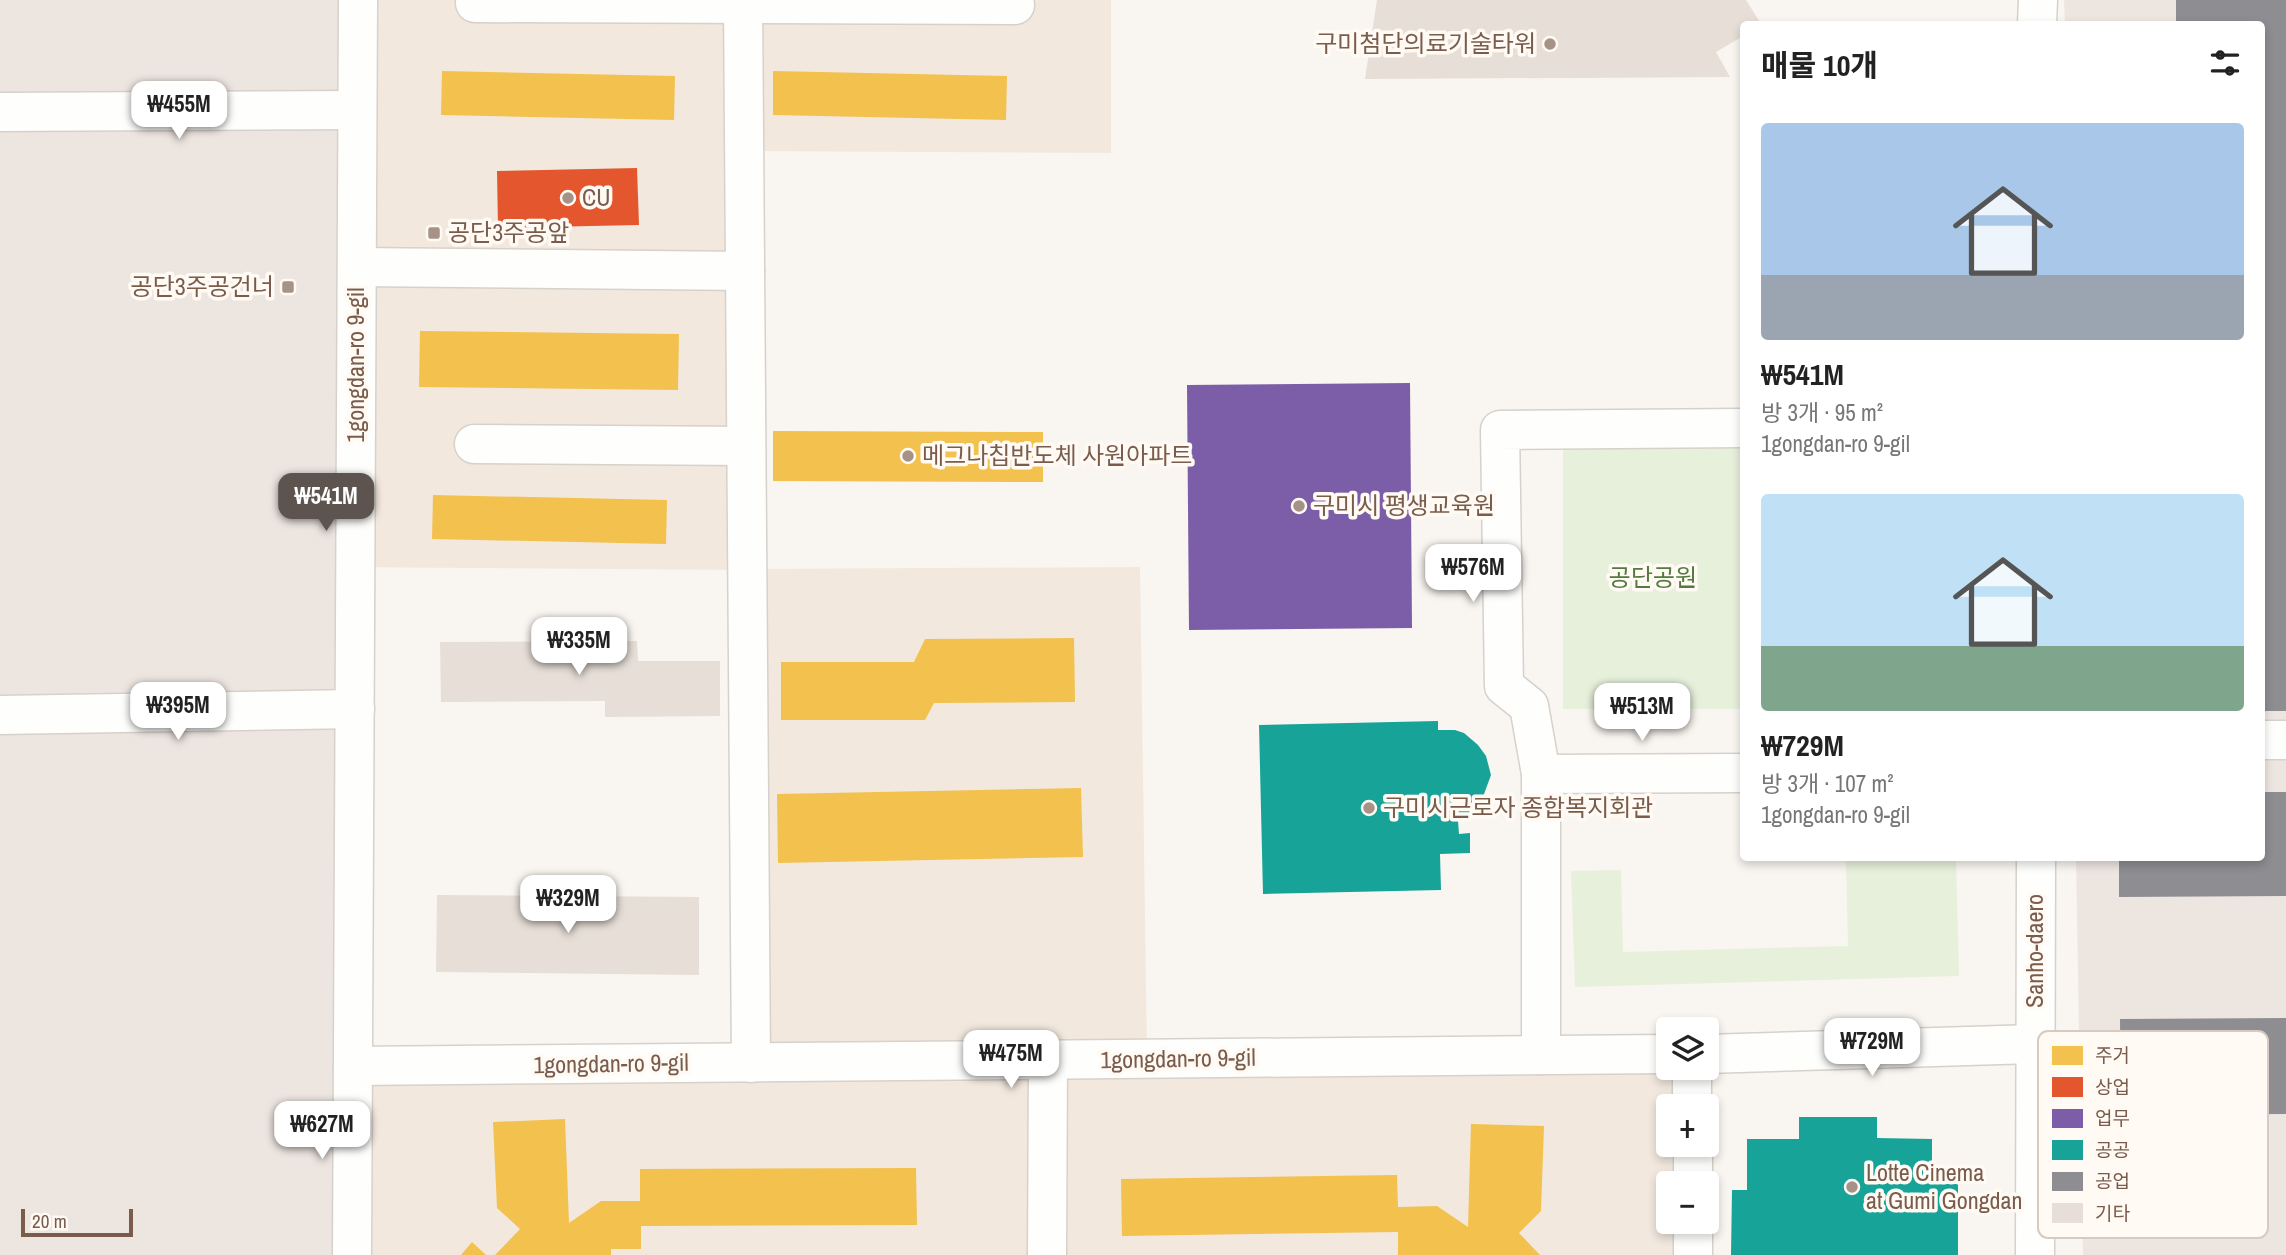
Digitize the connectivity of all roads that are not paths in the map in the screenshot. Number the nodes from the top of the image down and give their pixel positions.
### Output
1 (358, 0) edge
2 (2038, 0) edge
3 (743, 2) edge
4 (475, 3) dead end
5 (1015, 5) dead end
6 (2038, 21) edge
7 (357, 110) junction
8 (0, 112) edge
9 (357, 267) junction
10 (745, 271) junction
11 (1740, 428) edge
12 (474, 444) dead end
13 (746, 446) junction
14 (355, 709) junction
15 (0, 715) edge
16 (2265, 740) edge
17 (2286, 740) edge
18 (1740, 773) edge
19 (1541, 774) junction
20 (2036, 861) edge
21 (2035, 1044) junction
22 (1656, 1054) edge
23 (1719, 1054) edge
24 (1541, 1055) junction
25 (1048, 1060) junction
26 (751, 1063) junction
27 (353, 1066) junction
28 (1693, 1234) edge
29 (352, 1255) edge
30 (1047, 1255) edge
31 (1693, 1255) edge
32 (2035, 1255) edge

1 - 7 street, 1gongdan-ro 9-gil
2 - 6 street
3 - 4 street
3 - 5 street
3 - 10 street
7 - 8 street
7 - 9 street, 1gongdan-ro 9-gil
9 - 10 street
9 - 14 street, 1gongdan-ro 9-gil
10 - 13 street
11 - 19 street
12 - 13 street
13 - 26 street
14 - 15 street
14 - 27 street, 1gongdan-ro 9-gil
16 - 17 street
18 - 19 street
19 - 24 street
20 - 21 street, Sanho-daero
21 - 23 street
21 - 32 street, Sanho-daero
22 - 24 street, 1gongdan-ro 9-gil
24 - 25 street, 1gongdan-ro 9-gil
25 - 26 street, 1gongdan-ro 9-gil
25 - 30 street
26 - 27 street, 1gongdan-ro 9-gil
27 - 29 street, 1gongdan-ro 9-gil
28 - 31 street

